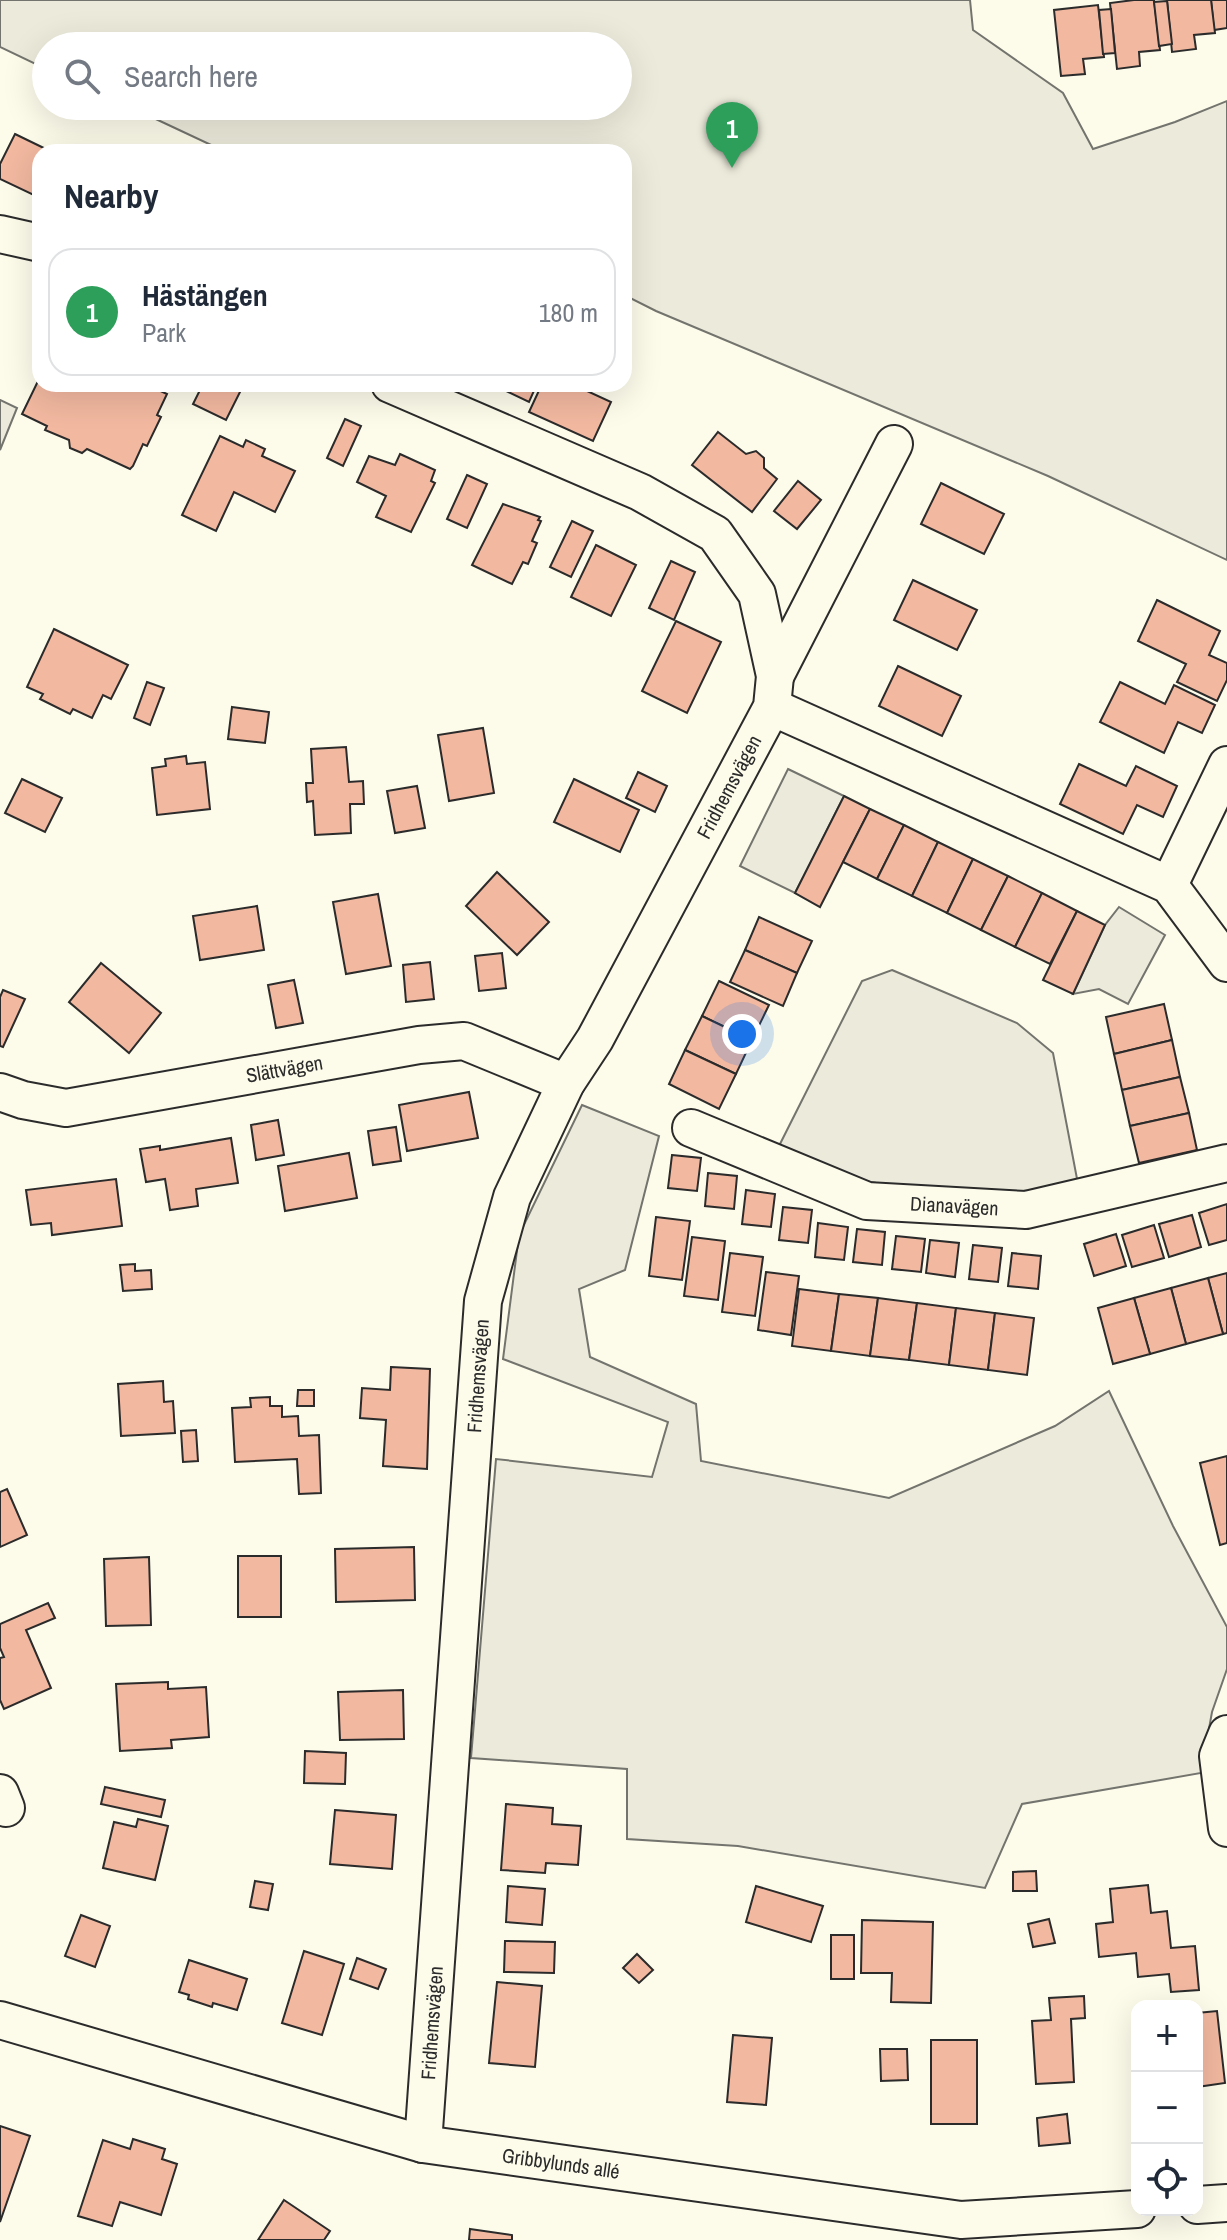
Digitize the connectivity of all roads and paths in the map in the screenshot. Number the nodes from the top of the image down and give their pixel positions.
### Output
1 (0, 234) edge
2 (32, 241) edge
3 (409, 392) edge
4 (894, 444) dead end
5 (773, 692) junction
6 (1227, 765) edge
7 (1169, 885) junction
8 (1227, 963) edge
9 (566, 1083) junction
10 (0, 1092) edge
11 (691, 1128) dead end
12 (1227, 1163) edge
13 (1227, 1734) edge
14 (1227, 1828) edge
15 (0, 2020) edge
16 (423, 2144) junction
17 (1227, 2203) edge
18 (1203, 2205) edge
19 (1131, 2209) edge

1 - 2 street
3 - 5 street
4 - 5 street, Fridhemsvägen
5 - 7 street
5 - 9 street, Fridhemsvägen
6 - 7 street
7 - 8 street
9 - 10 street, Slättvägen
9 - 16 street, Fridhemsvägen
11 - 12 street, Dianavägen
13 - 14 street
15 - 16 street, Gribbylunds allé
16 - 19 street, Gribbylunds allé
17 - 18 street

